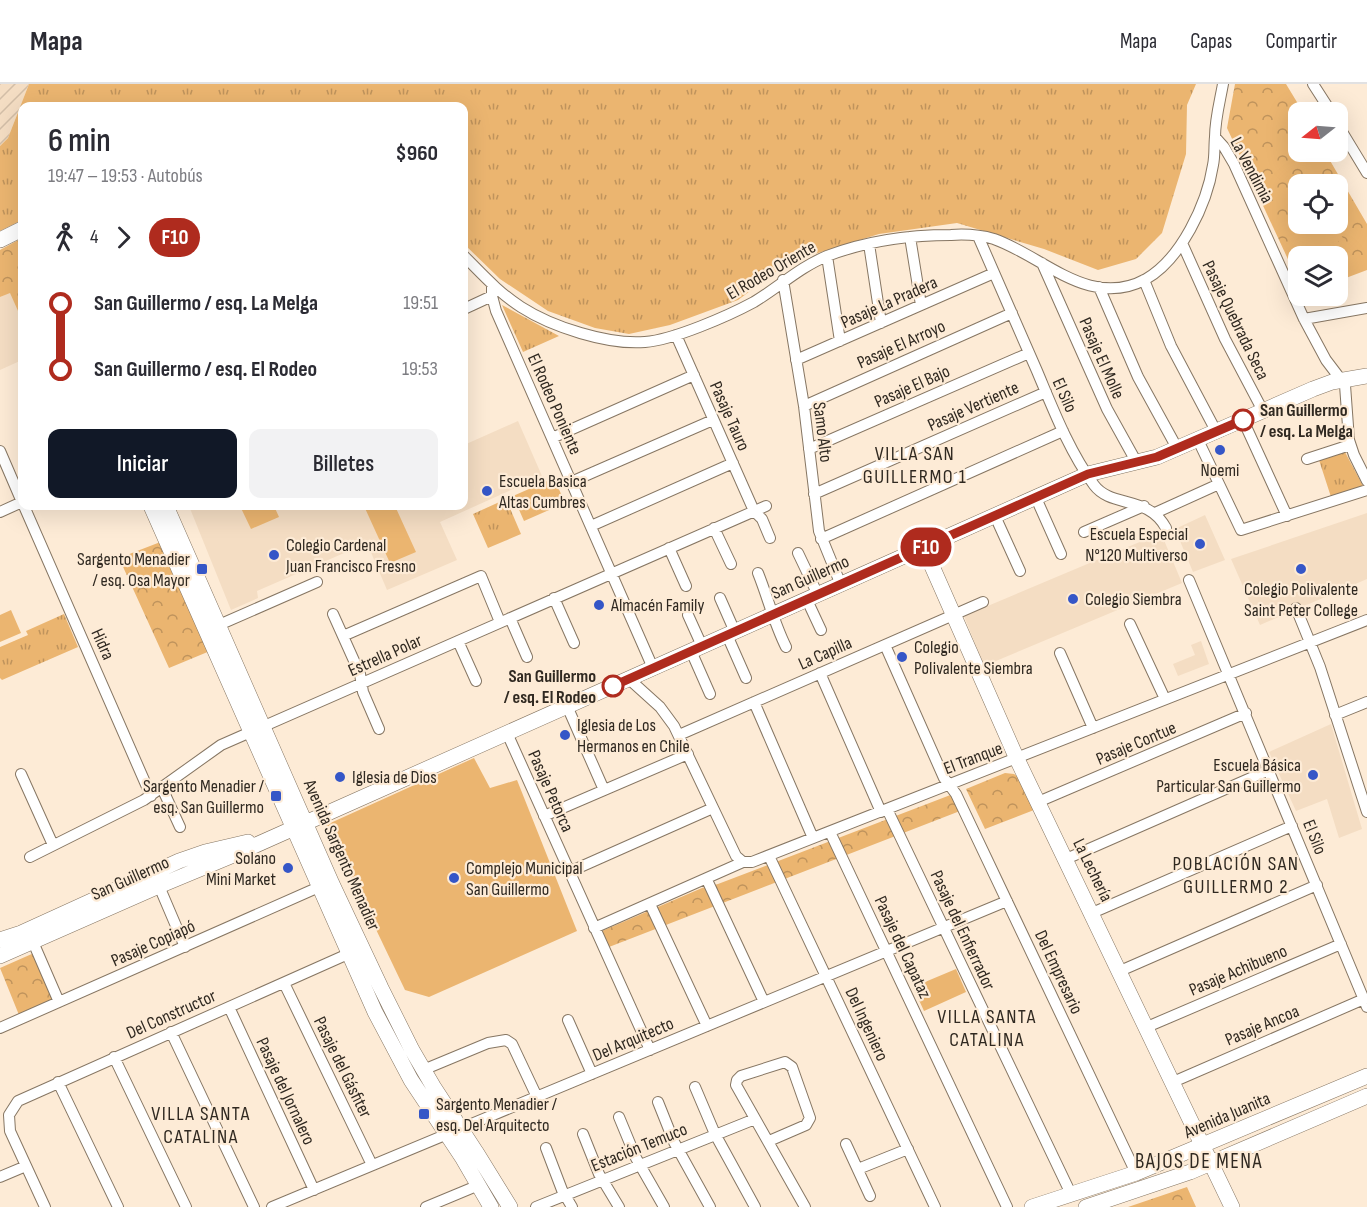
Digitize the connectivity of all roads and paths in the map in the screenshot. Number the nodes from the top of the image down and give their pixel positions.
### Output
1 (1223, 84) edge
2 (1313, 84) edge
3 (1324, 102) edge
4 (1215, 137) junction
5 (1348, 142) edge
6 (1367, 173) edge
7 (18, 231) edge
8 (978, 236) junction
9 (910, 237) junction
10 (0, 240) edge
11 (869, 243) junction
12 (1182, 243) junction
13 (827, 256) junction
14 (468, 260) edge
15 (1042, 263) junction
16 (994, 273) junction
17 (783, 280) junction
18 (1144, 280) junction
19 (492, 284) junction
20 (1099, 287) junction
21 (492, 296) junction
22 (921, 305) junction
23 (468, 307) edge
24 (1367, 308) edge
25 (1012, 313) junction
26 (1304, 319) junction
27 (881, 323) junction
28 (676, 335) junction
29 (840, 341) junction
30 (1029, 353) junction
31 (796, 360) junction
32 (694, 375) junction
33 (1367, 376) edge
34 (1341, 380) junction
35 (1046, 392) junction
36 (804, 406) junction
37 (1263, 411) junction
38 (713, 420) junction
39 (1243, 420) junction
40 (1063, 431) junction
41 (1216, 431) junction
42 (552, 438) junction
43 (1198, 440) junction
44 (1350, 445) junction
45 (1177, 448) junction
46 (809, 449) junction
47 (0, 451) edge
48 (1307, 459) dead end
49 (732, 463) junction
50 (1137, 463) junction
51 (1088, 474) junction
52 (1367, 481) edge
53 (571, 482) junction
54 (1219, 484) junction
55 (1367, 490) edge
56 (18, 492) edge
57 (814, 494) junction
58 (1036, 498) junction
59 (18, 505) edge
60 (766, 506) dead end
61 (1144, 506) junction
62 (26, 510) edge
63 (153, 510) edge
64 (168, 510) edge
65 (754, 511) junction
66 (0, 513) edge
67 (1155, 513) junction
68 (995, 516) junction
69 (1287, 516) junction
70 (591, 526) junction
71 (714, 528) junction
72 (1166, 528) dead end
73 (1084, 532) dead end
74 (770, 538) dead end
75 (821, 538) junction
76 (669, 548) junction
77 (924, 548) junction
78 (798, 553) dead end
79 (1061, 554) dead end
80 (731, 564) dead end
81 (1020, 571) dead end
82 (612, 573) junction
83 (758, 573) dead end
84 (1189, 580) dead end
85 (316, 582) dead end
86 (841, 585) junction
87 (686, 586) dead end
88 (813, 597) junction
89 (554, 598) junction
90 (720, 598) dead end
91 (983, 602) dead end
92 (1296, 608) dead end
93 (333, 614) dead end
94 (688, 615) dead end
95 (773, 615) junction
96 (954, 615) junction
97 (505, 620) junction
98 (1367, 620) edge
99 (1130, 624) dead end
100 (213, 627) junction
101 (822, 630) dead end
102 (731, 633) junction
103 (343, 636) junction
104 (458, 641) junction
105 (1311, 642) junction
106 (574, 643) dead end
107 (885, 645) junction
108 (786, 647) dead end
109 (696, 649) junction
110 (1060, 653) dead end
111 (527, 657) dead end
112 (653, 668) junction
113 (820, 674) junction
114 (1229, 674) junction
115 (746, 678) dead end
116 (629, 679) junction
117 (476, 681) dead end
118 (362, 683) junction
119 (710, 694) dead end
120 (1165, 699) junction
121 (754, 702) junction
122 (1367, 702) edge
123 (567, 706) junction
124 (1246, 713) junction
125 (1335, 715) junction
126 (1093, 728) junction
127 (257, 729) junction
128 (379, 729) dead end
129 (507, 733) junction
130 (679, 735) junction
131 (688, 754) junction
132 (1017, 759) junction
133 (1269, 770) junction
134 (21, 774) dead end
135 (1362, 777) edge
136 (950, 785) junction
137 (162, 788) junction
138 (604, 790) junction
139 (151, 796) junction
140 (1038, 802) junction
141 (713, 808) junction
142 (884, 811) junction
143 (1367, 812) edge
144 (544, 816) junction
145 (300, 825) junction
146 (1292, 826) junction
147 (180, 827) dead end
148 (830, 832) junction
149 (276, 836) junction
150 (813, 838) junction
151 (53, 845) junction
152 (769, 856) junction
153 (30, 857) dead end
154 (1066, 859) junction
155 (743, 862) junction
156 (569, 872) junction
157 (707, 880) junction
158 (1317, 885) junction
159 (159, 886) junction
160 (319, 888) junction
161 (1007, 901) junction
162 (650, 904) junction
163 (1092, 913) junction
164 (944, 927) junction
165 (594, 928) junction
166 (0, 940) edge
167 (33, 942) junction
168 (1341, 944) junction
169 (185, 947) junction
170 (886, 951) junction
171 (348, 954) junction
172 (0, 956) edge
173 (1120, 971) junction
174 (826, 976) junction
175 (284, 982) junction
176 (59, 1002) junction
177 (764, 1002) junction
178 (1365, 1003) edge
179 (228, 1007) junction
180 (568, 1020) dead end
181 (707, 1026) junction
182 (1147, 1027) junction
183 (0, 1028) edge
184 (171, 1032) junction
185 (650, 1050) junction
186 (114, 1057) junction
187 (423, 1070) junction
188 (592, 1074) junction
189 (1367, 1076) edge
190 (58, 1082) junction
191 (1173, 1082) junction
192 (695, 1088) dead end
193 (537, 1097) junction
194 (1366, 1099) edge
195 (658, 1102) dead end
196 (5, 1109) edge
197 (619, 1117) dead end
198 (755, 1119) junction
199 (454, 1132) junction
200 (583, 1134) dead end
201 (715, 1134) junction
202 (769, 1141) junction
203 (846, 1144) dead end
204 (1204, 1145) junction
205 (546, 1148) dead end
206 (678, 1149) junction
207 (908, 1149) junction
208 (1211, 1163) junction
209 (640, 1164) junction
210 (372, 1165) junction
211 (26, 1166) junction
212 (858, 1169) junction
213 (1137, 1173) junction
214 (0, 1177) edge
215 (603, 1179) junction
216 (479, 1185) junction
217 (314, 1190) junction
218 (1071, 1194) junction
219 (566, 1195) junction
220 (870, 1196) dead end
221 (45, 1207) edge
222 (118, 1207) edge
223 (186, 1207) edge
224 (254, 1207) edge
225 (272, 1207) edge
226 (426, 1207) edge
227 (491, 1207) edge
228 (510, 1207) edge
229 (536, 1207) edge
230 (572, 1207) edge
231 (619, 1207) edge
232 (664, 1207) edge
233 (710, 1207) edge
234 (755, 1207) edge
235 (805, 1207) edge
236 (936, 1207) edge
237 (1007, 1207) edge
238 (1032, 1207) edge
239 (1086, 1207) edge
240 (1232, 1207) edge

1 - 4 street, El Rodeo Oriente
2 - 3 street
4 - 12 street, El Rodeo Oriente
4 - 26 street, La Vendimia
5 - 6 street
7 - 10 street
8 - 9 street, El Rodeo Oriente
8 - 15 street, El Rodeo Oriente
8 - 16 street, El Silo
9 - 11 street, El Rodeo Oriente
9 - 22 street
11 - 13 street, El Rodeo Oriente
11 - 27 street
12 - 18 street, El Rodeo Oriente
12 - 37 street, Pasaje Quebrada Seca
13 - 17 street, El Rodeo Oriente
13 - 29 street
14 - 19 street, El Rodeo Oriente
15 - 20 street, El Rodeo Oriente
15 - 50 street, Pasaje El Molle
16 - 22 street, Pasaje La Pradera
16 - 25 street, El Silo
17 - 28 street, El Rodeo Oriente
17 - 31 street, Samo Alto
18 - 20 street, El Rodeo Oriente
18 - 41 street
19 - 21 street, El Rodeo Poniente
19 - 28 street, El Rodeo Oriente
20 - 45 street
21 - 23 street
21 - 42 street, El Rodeo Poniente
22 - 27 street, Pasaje La Pradera
24 - 26 street
25 - 30 street, El Silo
25 - 36 street, Pasaje El Arroyo
26 - 34 street, La Vendimia
27 - 29 street, Pasaje La Pradera
28 - 32 street, Pasaje Tauro
29 - 31 street, Pasaje La Pradera
30 - 35 street, El Silo
30 - 46 street, Pasaje El Bajo
31 - 36 street, Samo Alto
32 - 38 street, Pasaje Tauro
32 - 42 street
33 - 34 street, San Guillermo
34 - 37 street, San Guillermo
34 - 44 street, La Vendimia
35 - 40 street, El Silo
35 - 57 street, Pasaje Vertiente
36 - 46 street, Samo Alto
37 - 39 street, San Guillermo
38 - 49 street, Pasaje Tauro
38 - 53 street
39 - 41 street, San Guillermo
39 - 69 street
40 - 51 street, El Silo
40 - 75 street
41 - 43 street, San Guillermo
42 - 53 street, El Rodeo Poniente
43 - 45 street, San Guillermo
43 - 54 street
44 - 48 street
44 - 52 street, La Vendimia
45 - 50 street, San Guillermo
46 - 57 street, Samo Alto
47 - 56 street, Hidra
49 - 65 street, Pasaje Tauro
49 - 70 street
50 - 51 street, San Guillermo
51 - 58 street, San Guillermo
51 - 61 street, El Silo
53 - 70 street, El Rodeo Poniente
54 - 67 street
54 - 69 street
55 - 69 street
57 - 75 street, Samo Alto
58 - 68 street, San Guillermo
58 - 79 street
59 - 66 street
60 - 65 street, Estrella Polar
61 - 67 street, El Silo
61 - 73 street
62 - 139 street, Hidra
63 - 100 street, Avenida Sargento Menadier
64 - 100 street, Avenida Sargento Menadier
65 - 71 street, Estrella Polar
65 - 74 street, Pasaje Tauro
67 - 72 street, El Silo
68 - 77 street, San Guillermo
68 - 81 street
70 - 82 street, El Rodeo Poniente
71 - 76 street, Estrella Polar
71 - 80 street
75 - 86 street, Samo Alto
76 - 82 street, Estrella Polar
76 - 87 street
77 - 86 street, San Guillermo
77 - 96 street, La Lechería
78 - 88 street
82 - 89 street, Estrella Polar
82 - 112 street, El Rodeo Poniente
83 - 95 street
84 - 114 street, El Silo
85 - 100 street
86 - 88 street, San Guillermo
88 - 95 street, San Guillermo
88 - 101 street
89 - 97 street, Estrella Polar
89 - 106 street
90 - 102 street
91 - 96 street, La Capilla
92 - 105 street
93 - 103 street
94 - 109 street
95 - 102 street, San Guillermo
95 - 108 street
96 - 107 street, La Capilla
96 - 132 street, La Lechería
97 - 103 street
97 - 104 street, Estrella Polar
97 - 111 street
98 - 105 street, El Tranque
99 - 120 street
100 - 127 street, Avenida Sargento Menadier
102 - 109 street, San Guillermo
102 - 115 street
103 - 118 street
104 - 117 street
104 - 118 street, Estrella Polar
105 - 114 street, El Tranque
105 - 125 street
107 - 113 street, La Capilla
107 - 136 street, Del Empresario
109 - 112 street, San Guillermo
109 - 119 street
110 - 126 street
112 - 116 street, San Guillermo
113 - 121 street, La Capilla
113 - 142 street, Pasaje del Enfierrador
114 - 120 street, El Tranque
114 - 124 street, El Silo
116 - 123 street, San Guillermo
116 - 130 street
118 - 127 street, Estrella Polar
118 - 128 street
120 - 126 street, El Tranque
121 - 130 street, La Capilla
121 - 150 street
122 - 125 street
123 - 129 street, San Guillermo
123 - 138 street
124 - 133 street, El Silo
124 - 140 street, Pasaje Contue
125 - 135 street
126 - 132 street, El Tranque
127 - 137 street, Estrella Polar
127 - 145 street, Avenida Sargento Menadier
129 - 144 street, Pasaje Petorca
129 - 145 street, San Guillermo
130 - 131 street
131 - 138 street
131 - 141 street
132 - 136 street, El Tranque
132 - 140 street, La Lechería
133 - 146 street, El Silo
133 - 154 street
134 - 151 street
135 - 143 street
136 - 142 street, El Tranque
136 - 161 street, Del Empresario
137 - 139 street, Estrella Polar
137 - 147 street
138 - 144 street
139 - 151 street, Estrella Polar
140 - 154 street, La Lechería
141 - 155 street
141 - 156 street
142 - 148 street, El Tranque
142 - 164 street, Pasaje del Enfierrador
144 - 156 street, Pasaje Petorca
145 - 149 street, San Guillermo
145 - 160 street, Avenida Sargento Menadier
145 - 187 street, Avenida Sargento Menadier
146 - 158 street, El Silo
146 - 163 street
148 - 150 street, El Tranque
148 - 170 street, Pasaje del Capataz
149 - 159 street, San Guillermo
149 - 166 street, San Guillermo
150 - 152 street, El Tranque
151 - 153 street, Estrella Polar
152 - 155 street, El Tranque
152 - 174 street, Del Ingeniero
154 - 163 street, La Lechería
155 - 157 street, El Tranque
156 - 165 street, Pasaje Petorca
157 - 162 street, El Tranque
157 - 177 street
158 - 168 street, El Silo
158 - 173 street
159 - 167 street, San Guillermo
159 - 169 street
160 - 169 street, Pasaje Copiapó
160 - 171 street, Avenida Sargento Menadier
161 - 164 street, Del Arquitecto
161 - 213 street, Del Empresario
162 - 165 street, El Tranque
162 - 181 street
163 - 173 street, La Lechería
164 - 170 street, Del Arquitecto
164 - 218 street, Pasaje del Enfierrador
165 - 185 street, Pasaje Petorca
167 - 172 street, San Guillermo
167 - 176 street
168 - 178 street, El Silo
168 - 182 street, Pasaje Achibueno
169 - 176 street, Pasaje Copiapó
170 - 174 street, Del Arquitecto
170 - 237 street, Pasaje del Capataz
171 - 175 street, Del Constructor
171 - 199 street, Avenida Sargento Menadier
173 - 182 street, La Lechería
174 - 177 street, Del Arquitecto
174 - 207 street, Del Ingeniero
175 - 179 street, Del Constructor
175 - 210 street, Pasaje del Gásfiter
176 - 183 street, Pasaje Copiapó
177 - 181 street, Del Arquitecto
178 - 191 street, Pasaje Ancoa
179 - 184 street, Del Constructor
179 - 217 street, Pasaje del Jornalero
180 - 188 street
181 - 185 street, Del Arquitecto
182 - 191 street, La Lechería
184 - 186 street, Del Constructor
184 - 224 street
185 - 188 street, Del Arquitecto
186 - 190 street, Del Constructor
186 - 223 street
187 - 193 street
187 - 199 street, Avenida Sargento Menadier
188 - 193 street, Del Arquitecto
189 - 204 street, Avenida Juanita
190 - 196 street, Del Constructor
190 - 222 street
191 - 204 street, La Lechería
192 - 201 street
193 - 199 street, Del Arquitecto
194 - 208 street, Avenida Juanita
195 - 206 street
196 - 211 street
197 - 209 street
198 - 201 street, Estación Temuco
198 - 202 street
198 - 202 street
199 - 210 street, Del Arquitecto
199 - 216 street, Avenida Sargento Menadier
199 - 228 street, Avenida Sargento Menadier
200 - 215 street
201 - 206 street, Estación Temuco
201 - 234 street
202 - 235 street
203 - 212 street
204 - 208 street, La Lechería
204 - 213 street, Avenida Juanita
205 - 219 street
206 - 209 street, Estación Temuco
206 - 233 street
207 - 212 street
207 - 236 street, Del Ingeniero
208 - 239 street, Avenida Juanita
208 - 240 street, La Lechería
209 - 215 street, Estación Temuco
209 - 232 street
210 - 217 street, Del Arquitecto
211 - 214 street
211 - 221 street
212 - 220 street
213 - 218 street, Avenida Juanita
215 - 219 street, Estación Temuco
215 - 231 street
216 - 226 street
216 - 227 street, Avenida Sargento Menadier
217 - 225 street, Del Arquitecto
218 - 238 street, Avenida Juanita
219 - 229 street, Estación Temuco
219 - 230 street

